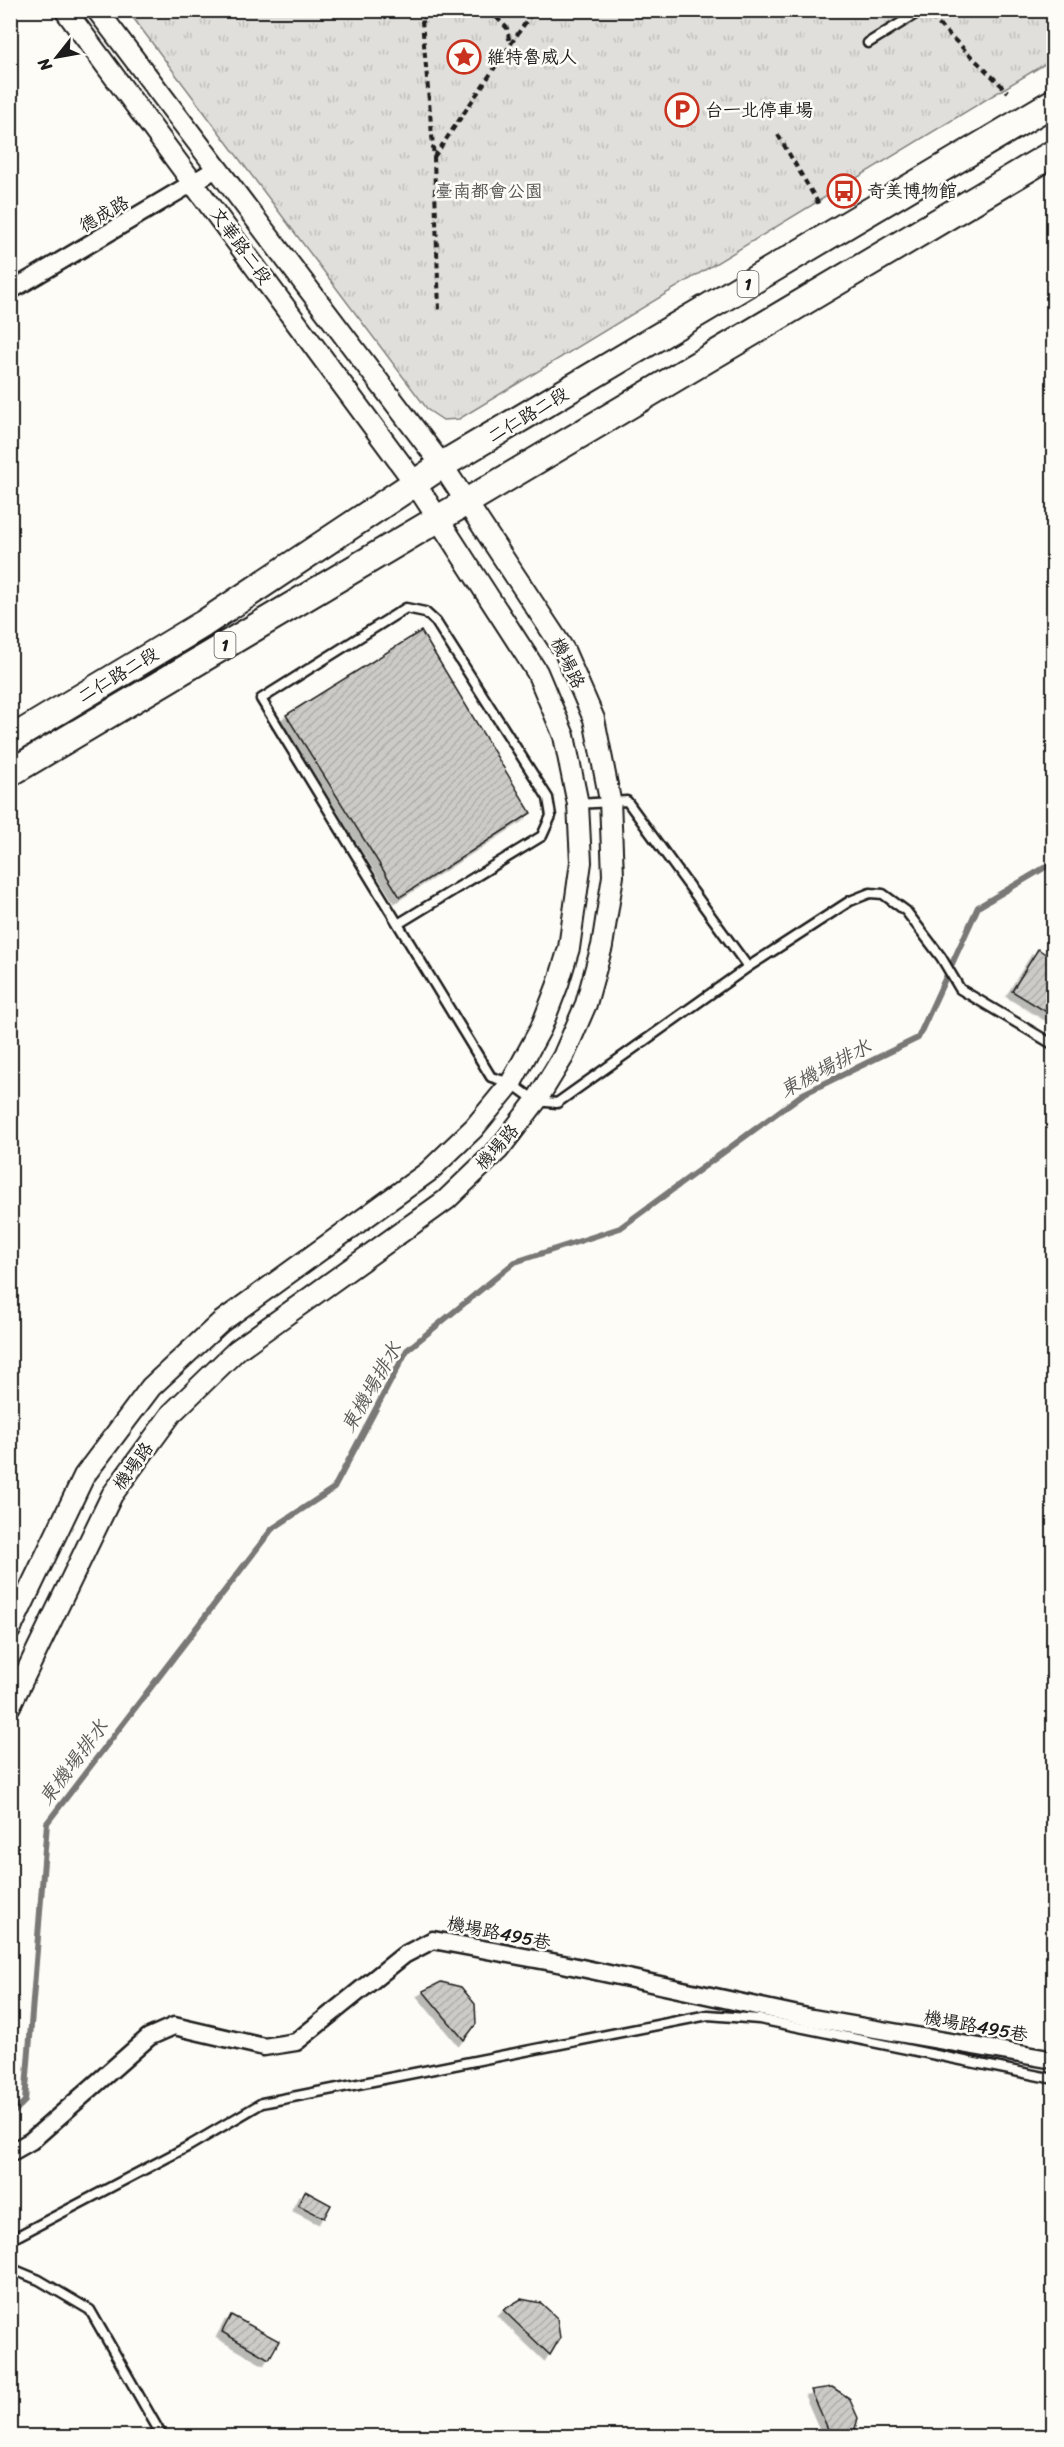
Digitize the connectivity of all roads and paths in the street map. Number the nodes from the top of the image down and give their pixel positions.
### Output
1 (65, 10) edge
2 (97, 10) edge
3 (421, 10) edge
4 (431, 10) edge
5 (489, 10) edge
6 (534, 10) edge
7 (923, 10) edge
8 (421, 19) junction
9 (868, 43) dead end
10 (510, 44) junction
11 (1008, 92) dead end
12 (1053, 102) edge
13 (778, 135) dead end
14 (1053, 153) edge
15 (434, 158) junction
16 (216, 169) junction
17 (196, 183) junction
18 (820, 206) dead end
19 (10, 291) edge
20 (439, 311) dead end
21 (442, 465) junction
22 (415, 483) junction
23 (468, 501) junction
24 (439, 517) junction
25 (10, 740) edge
26 (10, 773) edge
27 (610, 800) junction
28 (578, 804) junction
29 (398, 924) junction
30 (748, 967) junction
31 (1053, 1045) edge
32 (511, 1083) junction
33 (536, 1101) junction
34 (10, 1630) edge
35 (10, 1706) edge
36 (1053, 2060) edge
37 (1053, 2079) edge
38 (10, 2153) edge
39 (10, 2240) edge
40 (10, 2268) edge
41 (162, 2436) edge

1 - 17 street, 文華路二段
2 - 16 street, 文華路二段
3 - 8 path
4 - 8 path
5 - 10 path
6 - 10 path
7 - 9 lane
7 - 11 path
8 - 15 path
10 - 15 path
12 - 21 main road, 二仁路二段 / 1
13 - 18 path
14 - 23 main road, 二仁路二段 / 1
15 - 20 path
16 - 17 street, 德成路
16 - 21 street, 文華路二段
17 - 19 street, 德成路
17 - 22 street, 文華路二段
21 - 22 main road, 二仁路二段 / 1
21 - 23 street, 機場路
22 - 24 street, 機場路
22 - 25 main road, 二仁路二段 / 1
23 - 24 main road, 二仁路二段 / 1
23 - 27 street, 機場路
24 - 26 main road, 二仁路二段 / 1
24 - 28 street, 機場路
27 - 28 lane
27 - 30 lane
27 - 33 street, 機場路
28 - 32 street, 機場路
29 - 29 lane
29 - 32 lane
30 - 31 lane
30 - 33 lane
32 - 33 lane
32 - 34 street, 機場路
33 - 35 street, 機場路
36 - 38 street, 機場路495巷
37 - 39 lane
40 - 41 lane

